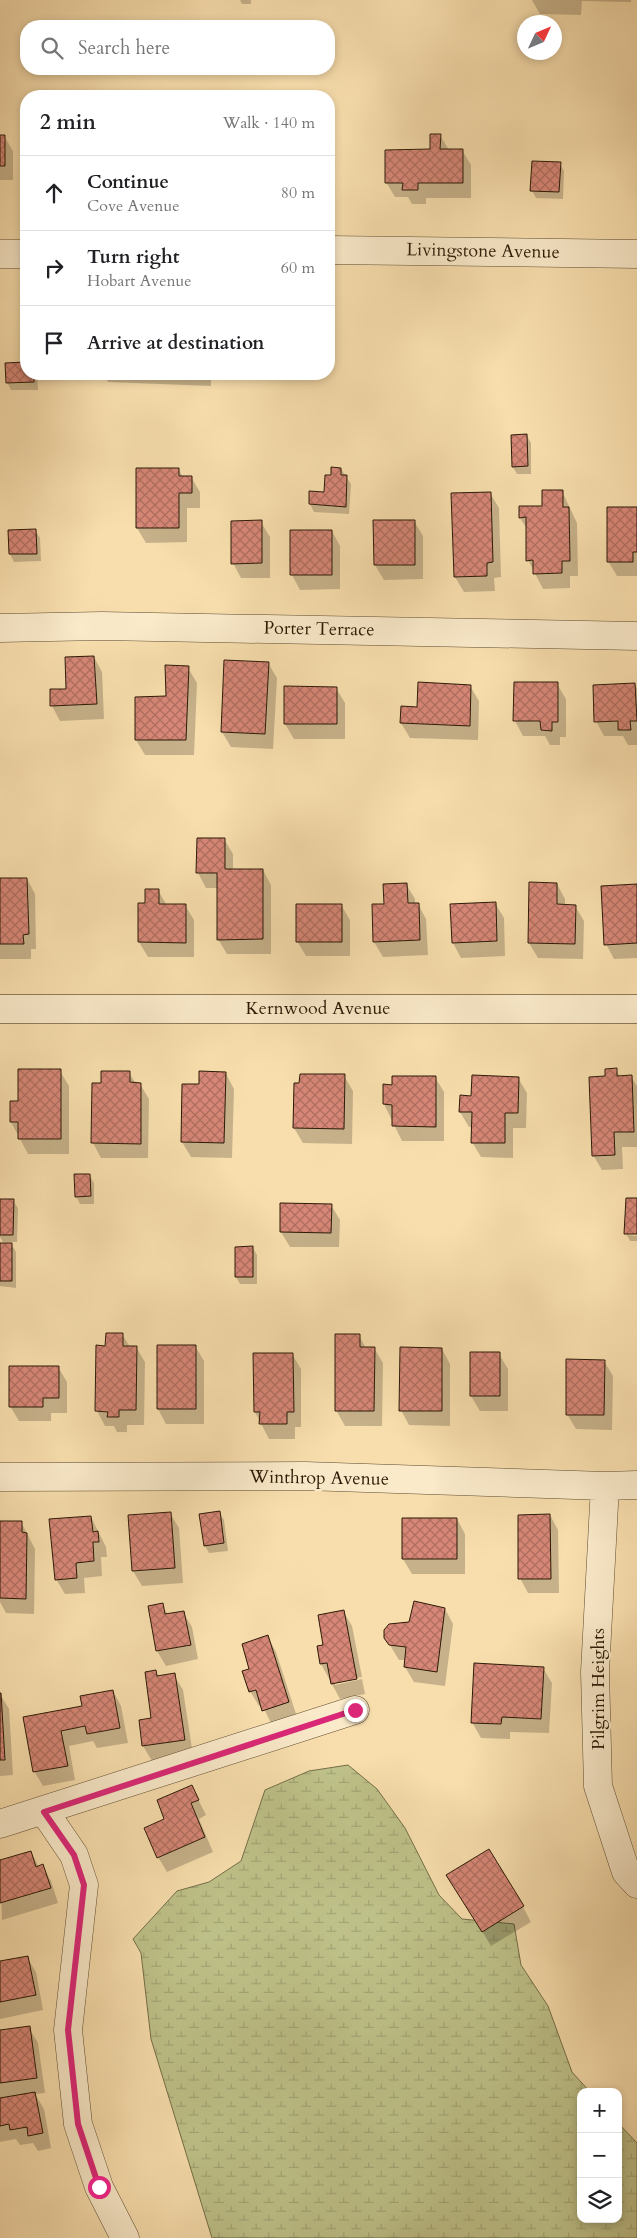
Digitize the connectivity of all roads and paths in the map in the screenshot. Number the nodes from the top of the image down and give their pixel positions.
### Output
1 (335, 250) edge
2 (0, 254) edge
3 (20, 254) edge
4 (637, 254) edge
5 (0, 628) edge
6 (637, 636) edge
7 (637, 1009) edge
8 (0, 1010) edge
9 (0, 1477) edge
10 (637, 1485) edge
11 (605, 1486) junction
12 (355, 1710) dead end
13 (44, 1812) junction
14 (0, 1824) edge
15 (637, 1884) edge
16 (125, 2238) edge

1 - 4 street, Livingstone Avenue
2 - 3 street
5 - 6 street, Porter Terrace
7 - 8 street, Kernwood Avenue
9 - 11 street, Winthrop Avenue
10 - 11 street, Winthrop Avenue
11 - 15 street, Pilgrim Heights
12 - 13 street
13 - 14 street
13 - 16 street

